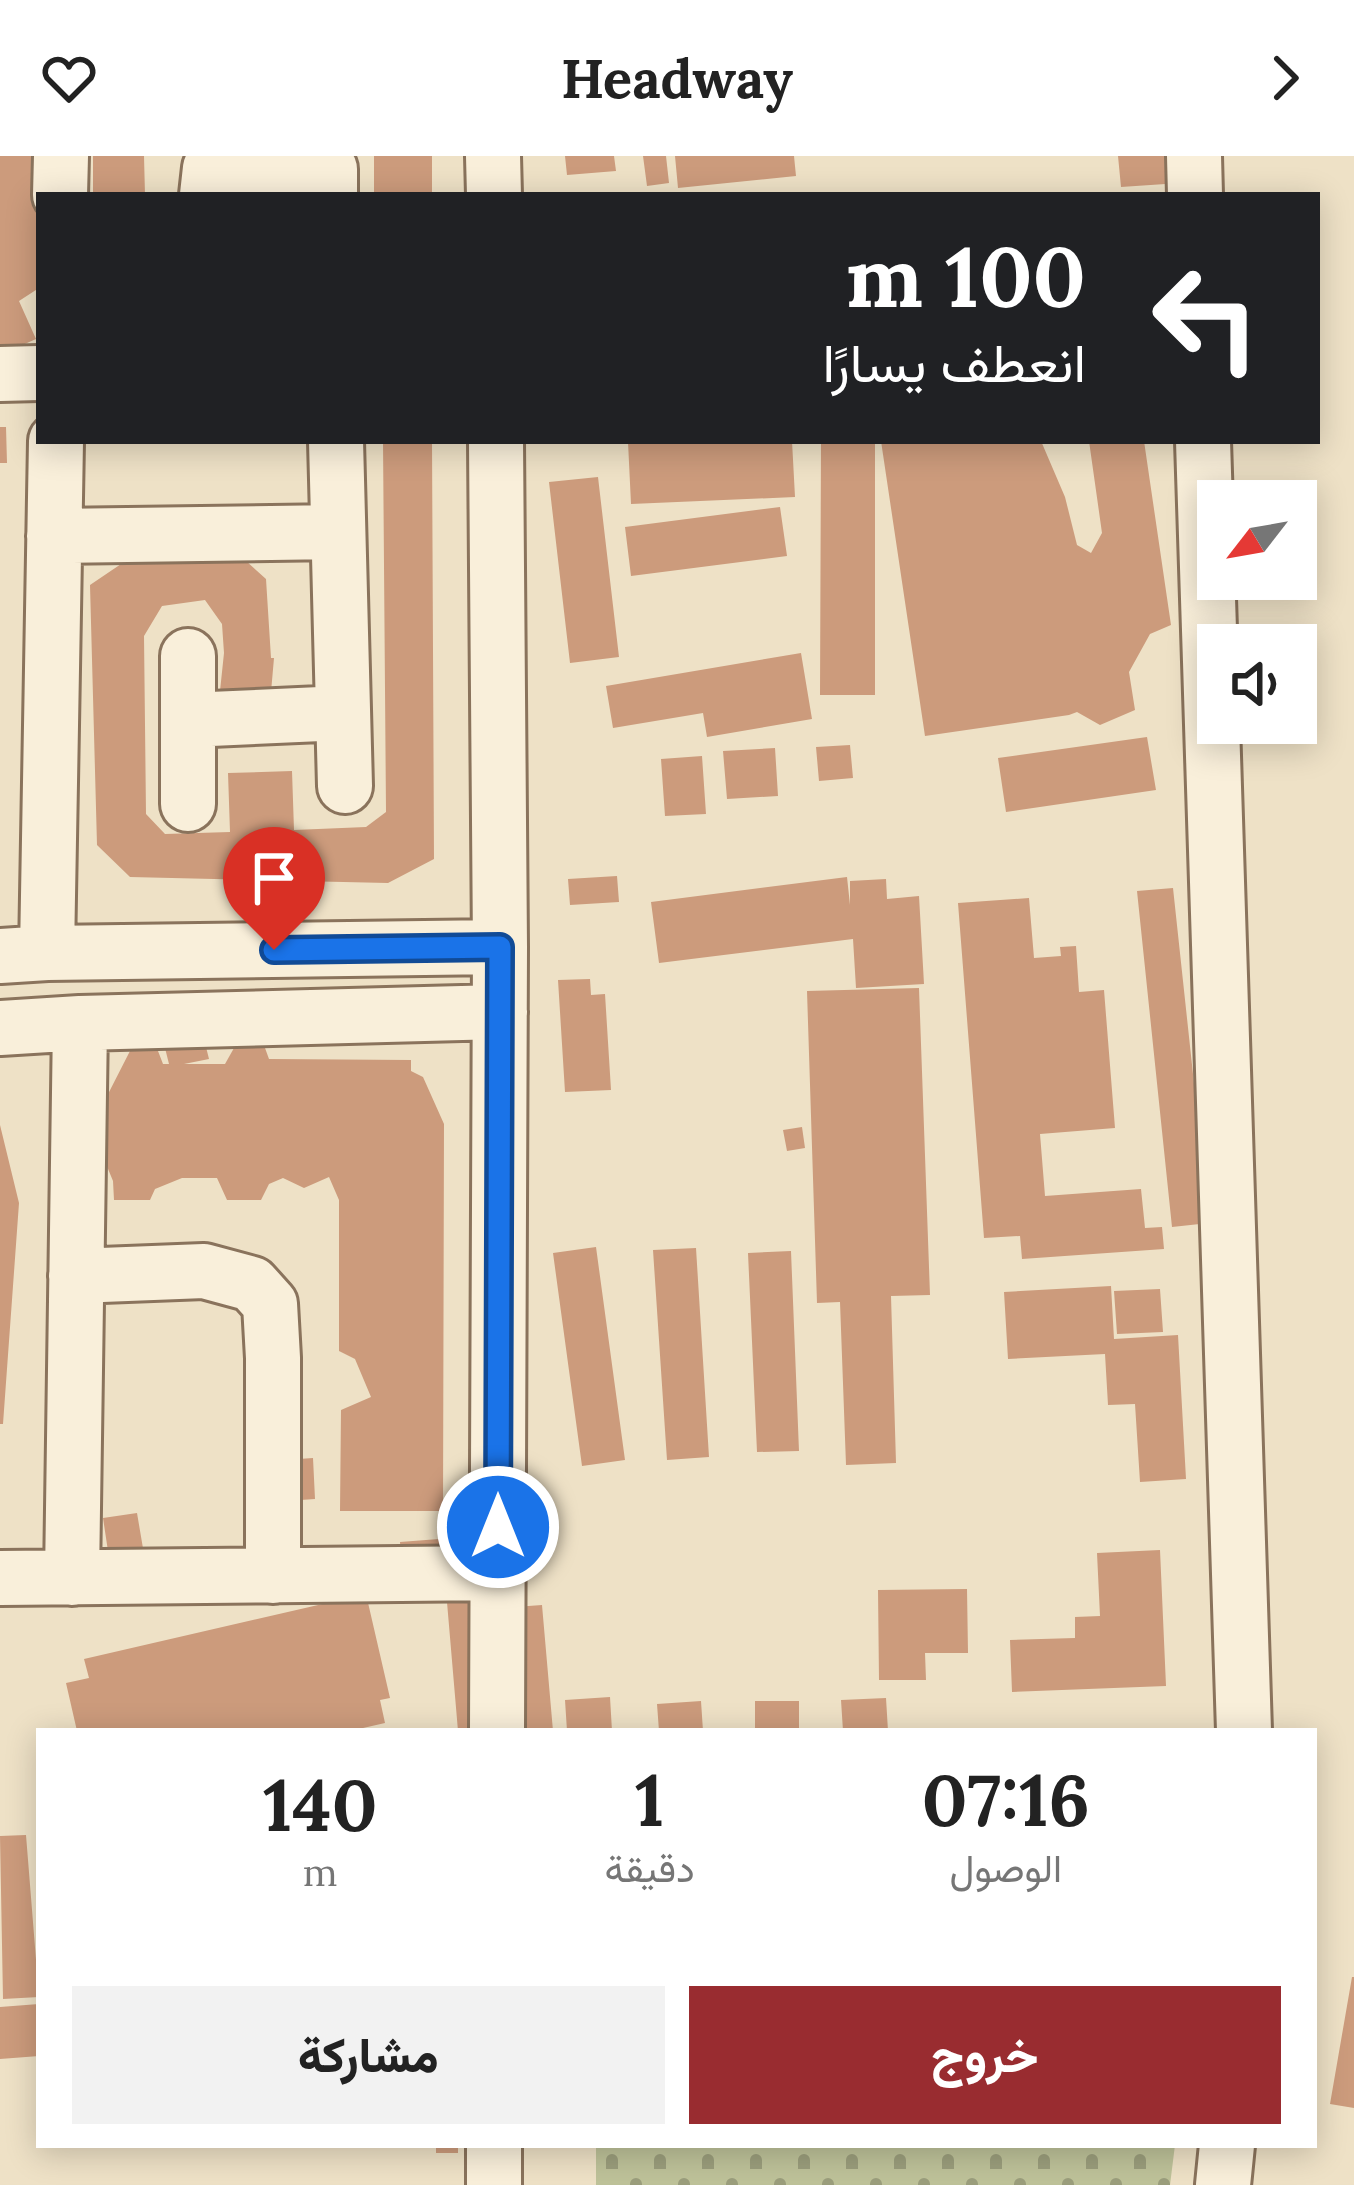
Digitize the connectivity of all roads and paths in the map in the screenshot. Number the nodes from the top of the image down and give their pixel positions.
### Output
1 (61, 156) edge
2 (493, 156) edge
3 (1194, 156) edge
4 (60, 192) edge
5 (207, 192) edge
6 (330, 192) edge
7 (494, 192) edge
8 (1196, 192) edge
9 (36, 373) edge
10 (0, 374) edge
11 (56, 444) edge
12 (336, 444) edge
13 (496, 444) edge
14 (1203, 444) edge
15 (338, 532) junction
16 (54, 536) junction
17 (188, 656) dead end
18 (343, 713) junction
19 (188, 720) junction
20 (345, 786) dead end
21 (188, 804) dead end
22 (500, 947) junction
23 (24, 954) edge
24 (500, 1012) junction
25 (80, 1023) junction
26 (0, 1028) edge
27 (76, 1276) junction
28 (497, 1574) junction
29 (273, 1576) junction
30 (0, 1578) edge
31 (72, 1578) junction
32 (496, 1728) edge
33 (1244, 1728) edge
34 (494, 2148) edge
35 (1227, 2148) edge
36 (494, 2185) edge
37 (1223, 2185) edge

1 - 4 street
2 - 7 street
3 - 8 street
5 - 6 street
9 - 10 street
11 - 16 street
12 - 15 street
13 - 22 street
14 - 33 street
15 - 16 street
15 - 18 street
16 - 23 street
17 - 19 street
18 - 19 street
18 - 20 street
19 - 21 street
22 - 23 street
22 - 24 street
24 - 25 street
24 - 28 street
25 - 26 street
25 - 27 street
27 - 29 street
27 - 31 street
28 - 29 street
28 - 32 street
29 - 31 street
30 - 31 street
34 - 36 street
35 - 37 street

